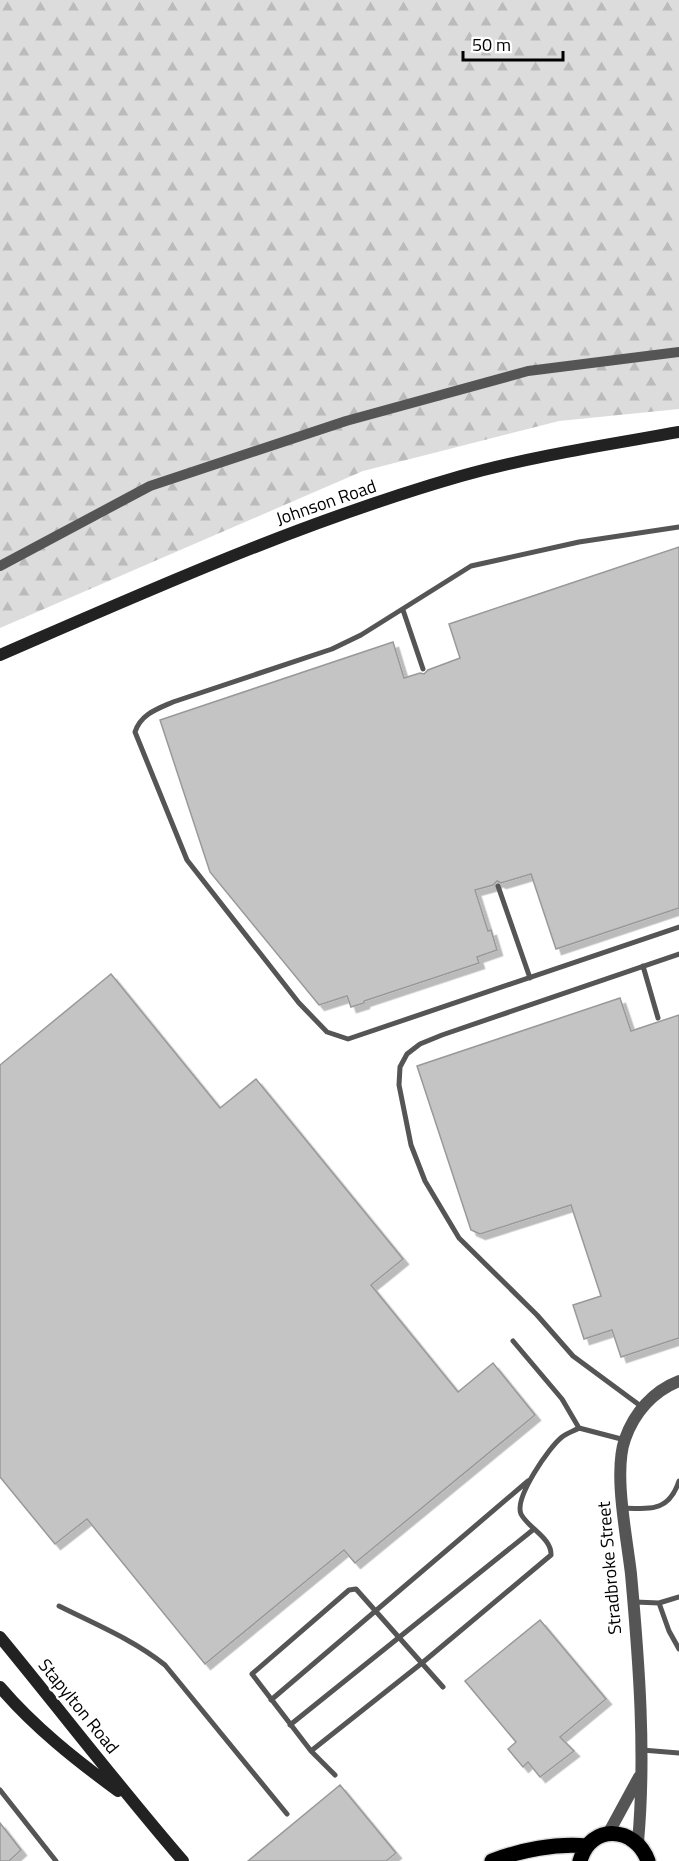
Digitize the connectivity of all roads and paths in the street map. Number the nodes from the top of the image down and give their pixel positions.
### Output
1 (679, 352) edge
2 (679, 432) edge
3 (679, 527) edge
4 (0, 566) edge
5 (403, 610) junction
6 (0, 655) edge
7 (423, 669) dead end
8 (498, 886) dead end
9 (679, 927) edge
10 (679, 954) edge
11 (643, 966) junction
12 (530, 978) junction
13 (658, 1018) dead end
14 (513, 1341) dead end
15 (679, 1381) edge
16 (643, 1407) junction
17 (579, 1428) junction
18 (624, 1440) junction
19 (532, 1478) junction
20 (679, 1481) edge
21 (624, 1508) junction
22 (534, 1529) junction
23 (679, 1597) edge
24 (633, 1602) junction
25 (659, 1603) junction
26 (59, 1606) dead end
27 (377, 1611) junction
28 (399, 1636) junction
29 (0, 1637) edge
30 (679, 1649) edge
31 (422, 1663) junction
32 (443, 1687) dead end
33 (0, 1688) edge
34 (271, 1700) junction
35 (290, 1725) junction
36 (642, 1749) junction
37 (311, 1751) junction
38 (679, 1754) edge
39 (335, 1775) dead end
40 (640, 1775) junction
41 (0, 1790) edge
42 (129, 1798) junction
43 (287, 1814) dead end
44 (608, 1834) junction
45 (638, 1842) junction
46 (587, 1846) junction
47 (56, 1861) edge
48 (183, 1861) edge
49 (492, 1861) edge
50 (580, 1861) edge
51 (648, 1861) edge

1 - 4 street
2 - 6 main road, Johnson Road
3 - 5 lane
5 - 7 lane
5 - 12 lane
8 - 12 lane
9 - 12 lane
10 - 11 lane
11 - 13 lane
11 - 16 lane
14 - 17 lane
15 - 16 street, Stradbroke Street
16 - 18 street, Stradbroke Street
17 - 18 lane
17 - 19 lane
18 - 21 street, Stradbroke Street
19 - 22 lane
19 - 27 lane
20 - 21 lane
21 - 24 street, Stradbroke Street
22 - 28 lane
22 - 31 lane
23 - 25 lane
24 - 25 lane
24 - 36 street, Stradbroke Street
25 - 30 lane
26 - 43 lane
27 - 28 lane
27 - 34 lane
27 - 34 lane
28 - 31 lane
28 - 35 lane
29 - 42 main road, Stapylton Road
31 - 32 lane
31 - 37 lane
33 - 42 main road, Stapylton Road
34 - 35 lane
35 - 37 lane
36 - 38 lane
36 - 40 street, Stradbroke Street
37 - 39 lane
40 - 44 street, Stradbroke Street
40 - 45 street, Stradbroke Street
41 - 47 lane
42 - 48 main road, Stapylton Road
44 - 45 main road
44 - 46 main road
45 - 51 main road
46 - 49 main road
46 - 50 main road

